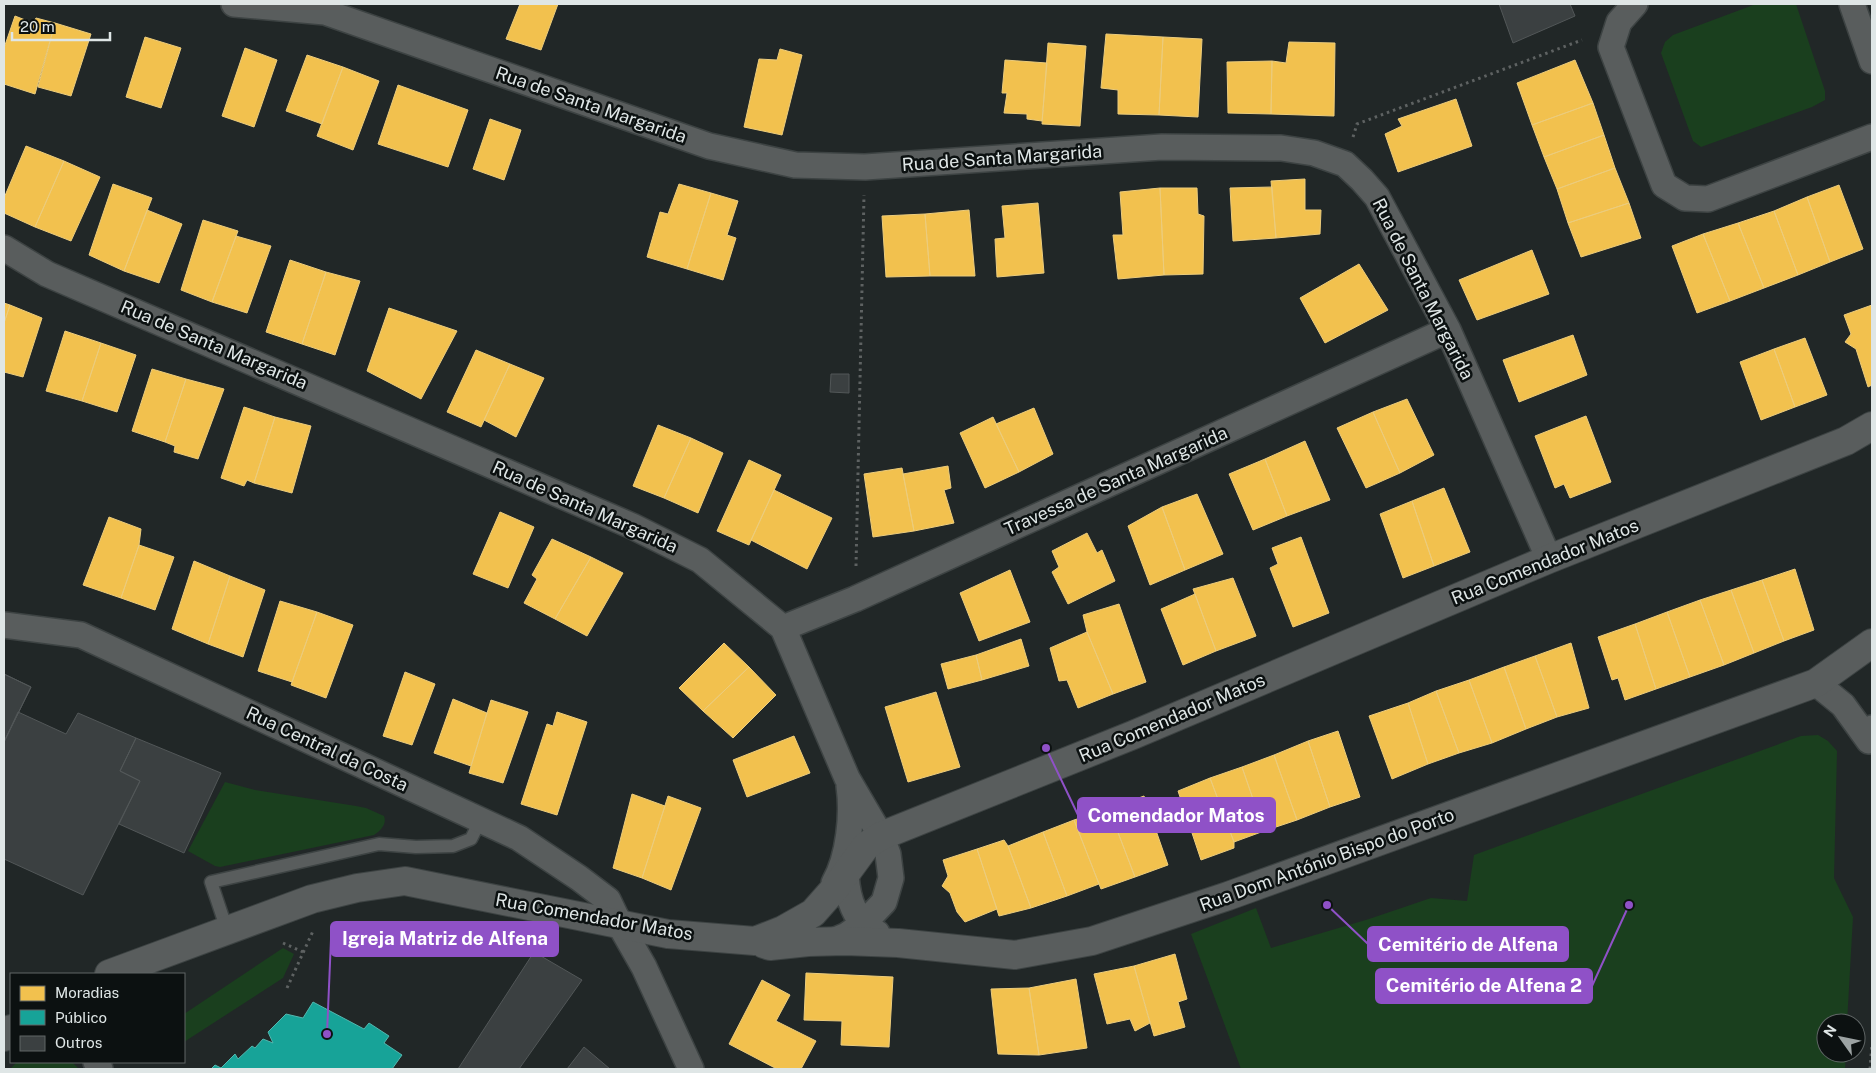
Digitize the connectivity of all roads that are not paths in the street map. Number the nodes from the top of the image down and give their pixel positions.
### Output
1 (234, 4) edge
2 (1635, 4) edge
3 (1852, 4) edge
4 (1872, 61) edge
5 (1872, 137) edge
6 (4, 248) edge
7 (1448, 330) junction
8 (1872, 426) edge
9 (1872, 438) edge
10 (1846, 441) junction
11 (1549, 559) junction
12 (4, 625) edge
13 (783, 628) junction
14 (1872, 643) edge
15 (1816, 683) junction
16 (1872, 728) edge
17 (848, 778) junction
18 (481, 820) junction
19 (881, 836) junction
20 (846, 861) junction
21 (864, 923) junction
22 (620, 925) junction
23 (227, 930) junction
24 (755, 941) junction
25 (834, 941) junction
26 (898, 943) junction
27 (112, 973) edge
28 (691, 1069) edge

1 - 7 street, Rua de Santa Margarida
2 - 5 street
3 - 4 street
6 - 13 street, Rua de Santa Margarida
7 - 11 street, Rua de Santa Margarida
7 - 13 street, Travessa de Santa Margarida
8 - 10 street, Rua Comendador Matos
9 - 10 street, Rua Comendador Matos
10 - 11 street, Rua Comendador Matos
11 - 19 street, Rua Comendador Matos
12 - 18 street, Rua Central da Costa
13 - 17 street, Rua de Santa Margarida
14 - 15 street, Rua Dom António Bispo do Porto
15 - 16 street
15 - 26 street, Rua Dom António Bispo do Porto
17 - 19 street, Rua de Santa Margarida
17 - 20 street, Rua de Santa Margarida
18 - 22 street, Rua Central da Costa
18 - 23 lane
19 - 20 street, Rua Comendador Matos
19 - 21 street, Rua de Santa Margarida
20 - 21 street, Rua de Santa Margarida
20 - 24 street, Rua Comendador Matos
21 - 25 street, Rua de Santa Margarida
21 - 26 street, Rua de Santa Margarida
22 - 23 street, Rua Comendador Matos
22 - 24 street, Rua Comendador Matos
22 - 28 street, Rua Central da Costa
23 - 27 street, Rua Comendador Matos
24 - 25 street, Rua Dom António Bispo do Porto
25 - 26 street, Rua Dom António Bispo do Porto

